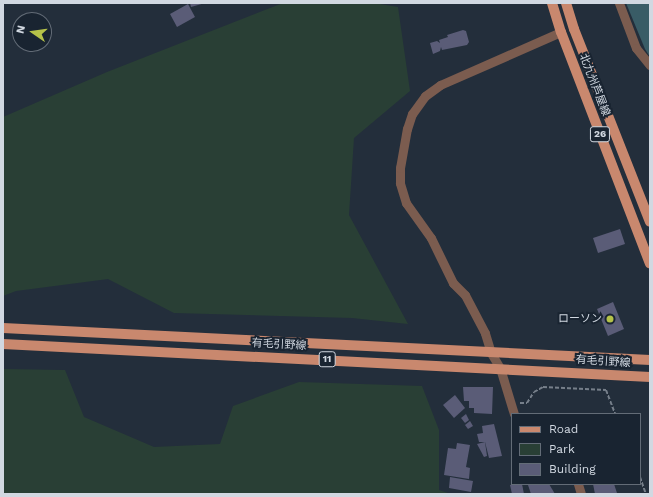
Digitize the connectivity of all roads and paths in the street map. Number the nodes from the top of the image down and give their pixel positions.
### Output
1 (552, 3) edge
2 (566, 3) edge
3 (619, 3) edge
4 (561, 32) junction
5 (650, 66) edge
6 (650, 222) edge
7 (650, 264) edge
8 (3, 328) edge
9 (3, 344) edge
10 (491, 353) junction
11 (650, 360) edge
12 (500, 368) junction
13 (650, 377) edge
14 (512, 404) junction
15 (514, 413) edge
16 (616, 413) edge
17 (641, 481) edge
18 (646, 494) edge

1 - 4 main road, 北九州芦屋線 / 26
2 - 6 main road, 北九州芦屋線 / 26
3 - 5 street
4 - 7 main road, 北九州芦屋線 / 26
4 - 10 street
8 - 10 main road, 有毛引野線 / 11
9 - 12 main road, 有毛引野線 / 11
10 - 11 main road, 有毛引野線 / 11
10 - 12 street
12 - 13 main road, 有毛引野線 / 11
12 - 14 street
14 - 15 street
14 - 16 path
17 - 18 path

